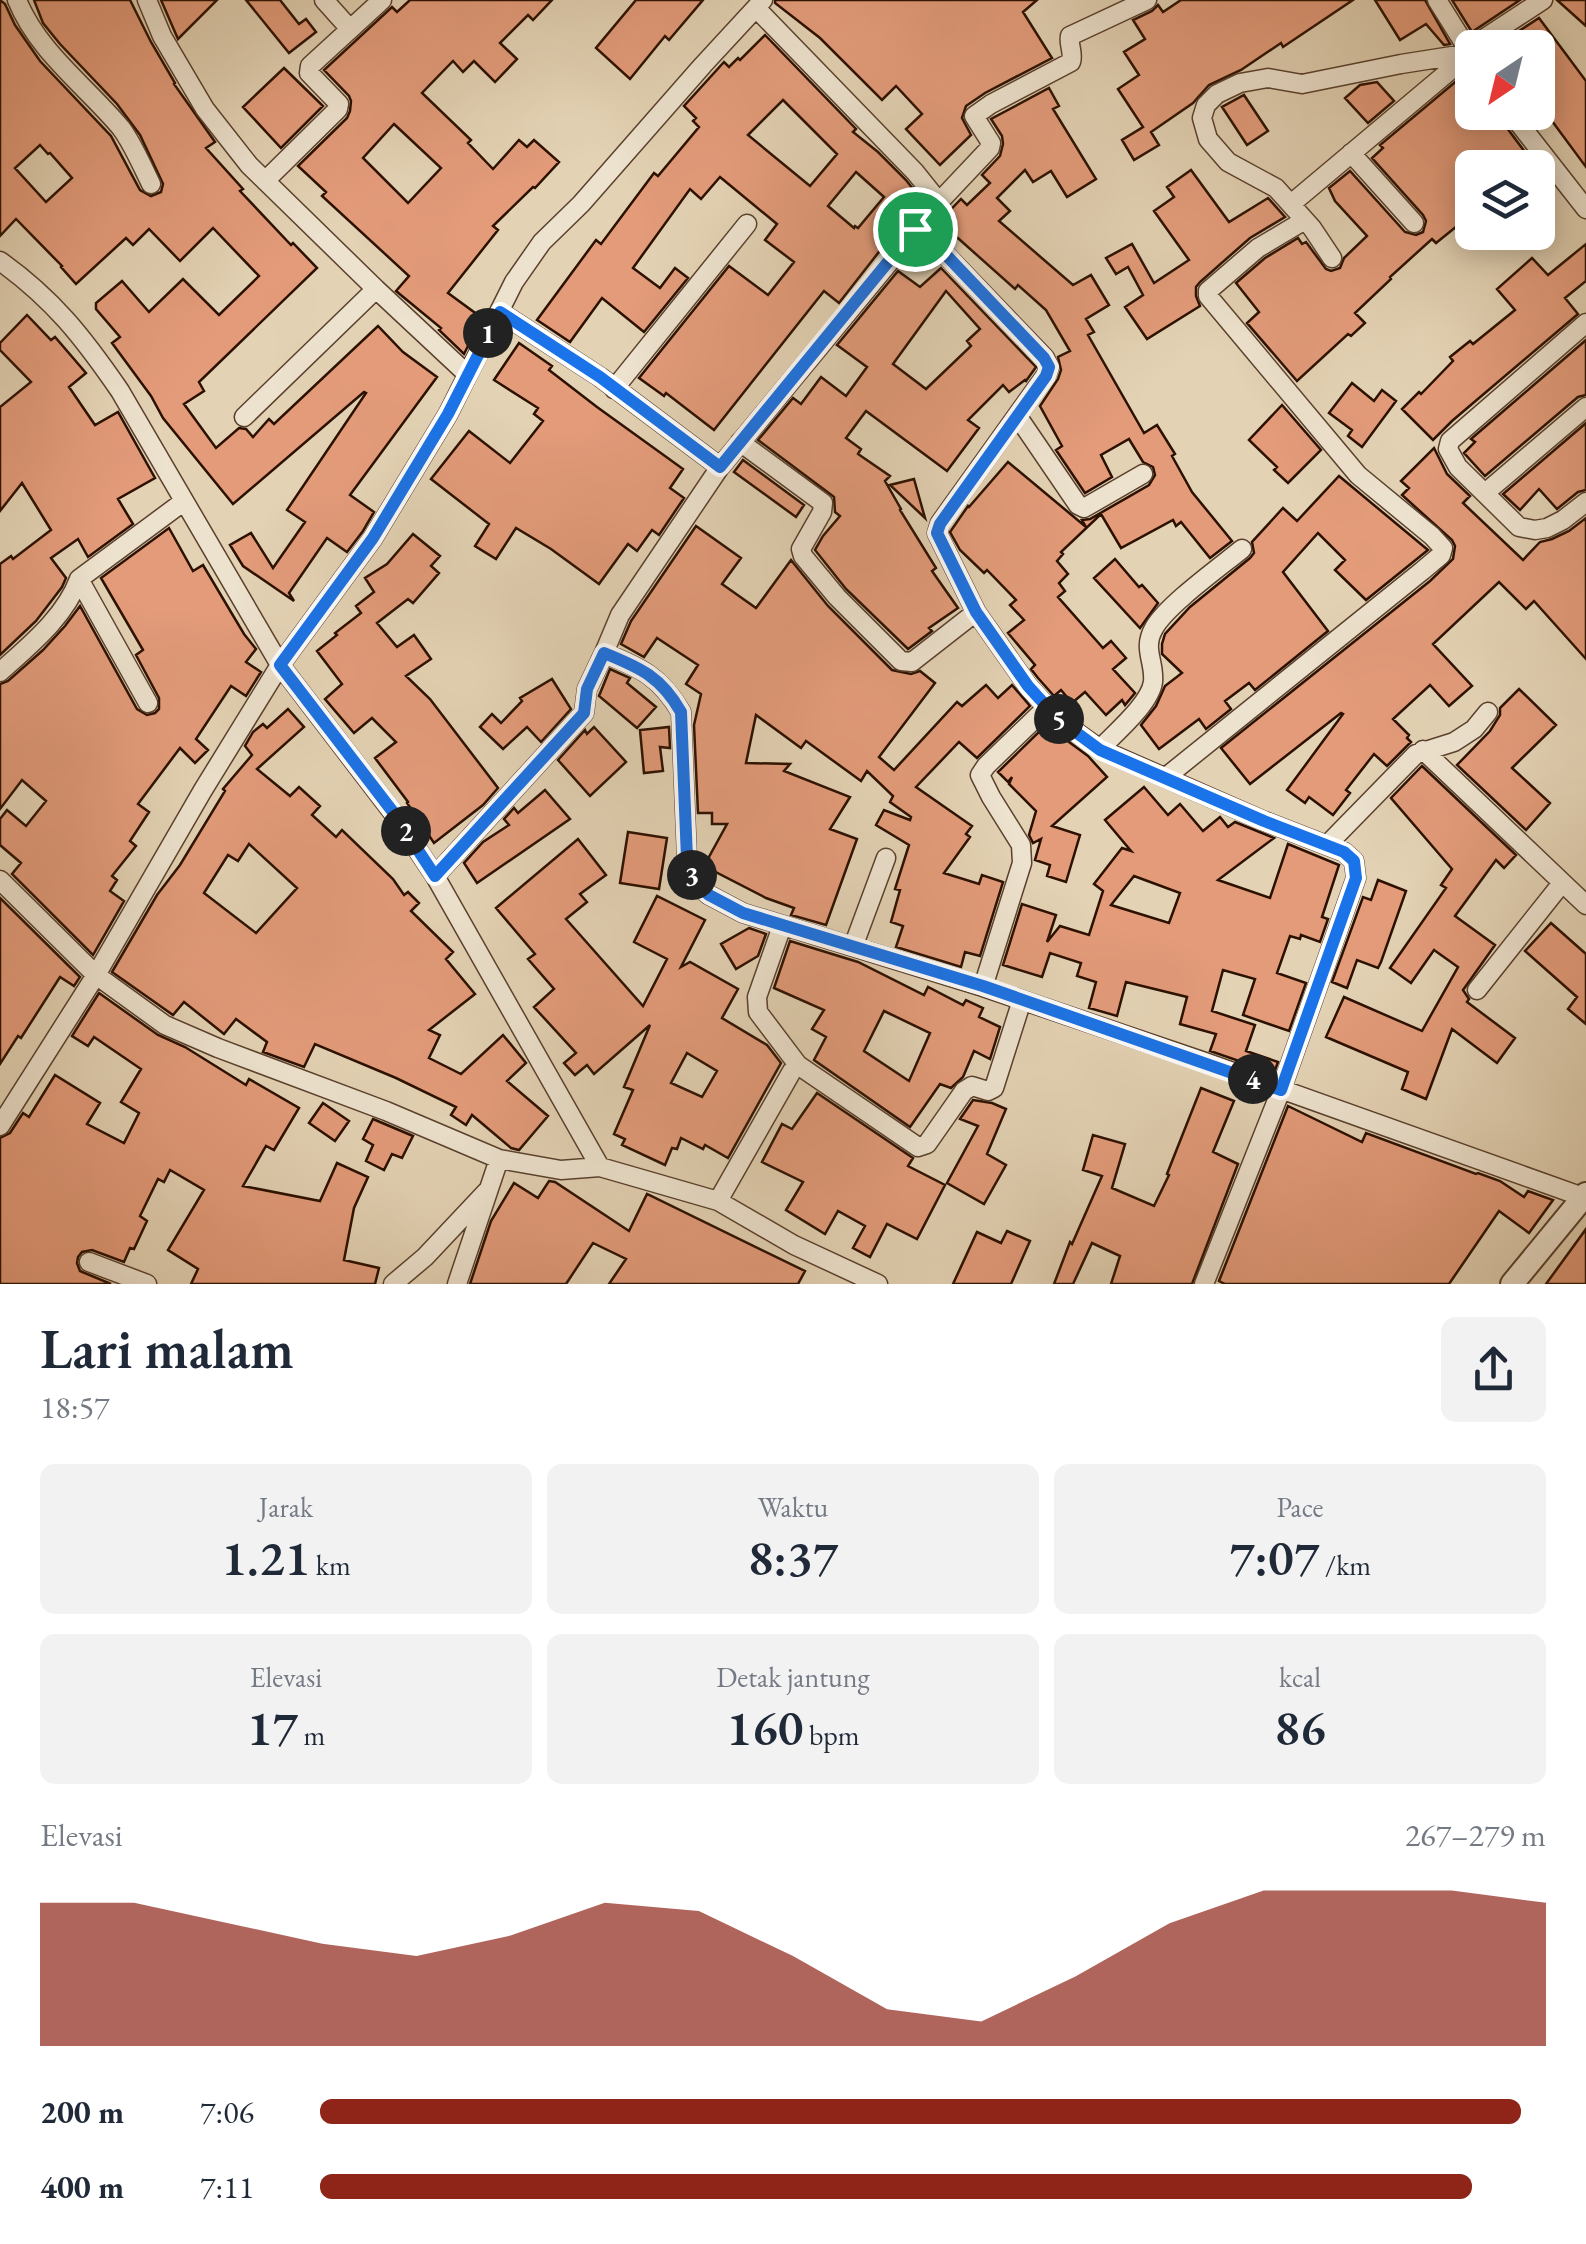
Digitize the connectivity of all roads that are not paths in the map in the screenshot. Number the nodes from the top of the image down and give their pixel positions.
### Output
1 (18, 0) edge
2 (147, 0) edge
3 (324, 0) edge
4 (382, 0) edge
5 (1147, 0) edge
6 (1437, 0) edge
7 (1543, 0) edge
8 (760, 4) edge
9 (350, 30) junction
10 (1456, 30) edge
11 (1502, 30) edge
12 (1455, 55) edge
13 (1455, 66) edge
14 (1524, 130) edge
15 (1351, 154) junction
16 (266, 181) junction
17 (151, 184) dead end
18 (939, 202) junction
19 (1291, 204) junction
20 (1586, 210) edge
21 (1306, 220) junction
22 (747, 224) dead end
23 (1414, 224) dead end
24 (915, 229) junction
25 (1332, 258) dead end
26 (0, 261) edge
27 (376, 289) junction
28 (500, 312) junction
29 (1586, 323) edge
30 (467, 374) junction
31 (614, 389) junction
32 (1586, 407) edge
33 (244, 417) dead end
34 (1018, 417) junction
35 (740, 442) junction
36 (720, 467) junction
37 (1143, 474) dead end
38 (1485, 493) junction
39 (183, 502) junction
40 (1586, 502) edge
41 (1242, 549) dead end
42 (79, 579) junction
43 (976, 612) junction
44 (604, 653) junction
45 (280, 665) junction
46 (0, 672) edge
47 (148, 703) dead end
48 (1046, 707) junction
49 (1488, 712) dead end
50 (1100, 750) junction
51 (1423, 750) junction
52 (1166, 777) junction
53 (1327, 845) junction
54 (886, 858) dead end
55 (435, 876) junction
56 (0, 880) edge
57 (1562, 882) junction
58 (1586, 904) edge
59 (782, 926) junction
60 (853, 947) junction
61 (96, 975) junction
62 (983, 986) junction
63 (1477, 990) dead end
64 (1022, 1000) junction
65 (798, 1064) junction
66 (1281, 1090) junction
67 (0, 1126) edge
68 (499, 1160) junction
69 (600, 1167) junction
70 (489, 1189) junction
71 (1585, 1195) edge
72 (718, 1201) junction
73 (89, 1262) dead end
74 (148, 1284) edge
75 (393, 1284) edge
76 (457, 1284) edge
77 (878, 1284) edge
78 (1204, 1284) edge
79 (1512, 1284) edge

1 - 17 street
2 - 16 street
3 - 9 street
4 - 9 street
5 - 18 street
6 - 10 street
7 - 11 street
8 - 18 street
8 - 28 street
9 - 16 street
12 - 19 street
13 - 15 street
14 - 20 street
15 - 19 street
15 - 23 street
16 - 27 street
18 - 24 street
19 - 21 street
21 - 25 street
21 - 52 street
22 - 31 street
24 - 34 street
24 - 35 street
26 - 39 street
27 - 30 street
27 - 33 street
28 - 30 street
28 - 31 street
29 - 38 street
30 - 45 street
31 - 36 street
32 - 38 street
34 - 37 street
34 - 43 street
35 - 36 street
35 - 43 street
36 - 44 street
38 - 40 street
39 - 42 street
39 - 45 street
41 - 50 street
42 - 46 street
42 - 47 street
43 - 48 street
44 - 55 street
44 - 59 street
45 - 55 street
45 - 61 street
48 - 50 street
48 - 62 street
49 - 51 street
50 - 52 street
51 - 53 street
51 - 57 street
52 - 53 street
53 - 66 street
54 - 60 street
55 - 69 street
56 - 61 street
57 - 58 street
57 - 63 street
59 - 60 street
59 - 65 street
60 - 62 street
61 - 67 street
61 - 68 street
62 - 64 street
64 - 65 street
64 - 66 street
65 - 72 street
66 - 71 street
66 - 78 street
68 - 69 street
68 - 70 street
69 - 72 street
70 - 75 street
70 - 76 street
71 - 79 street
72 - 77 street
73 - 74 street

